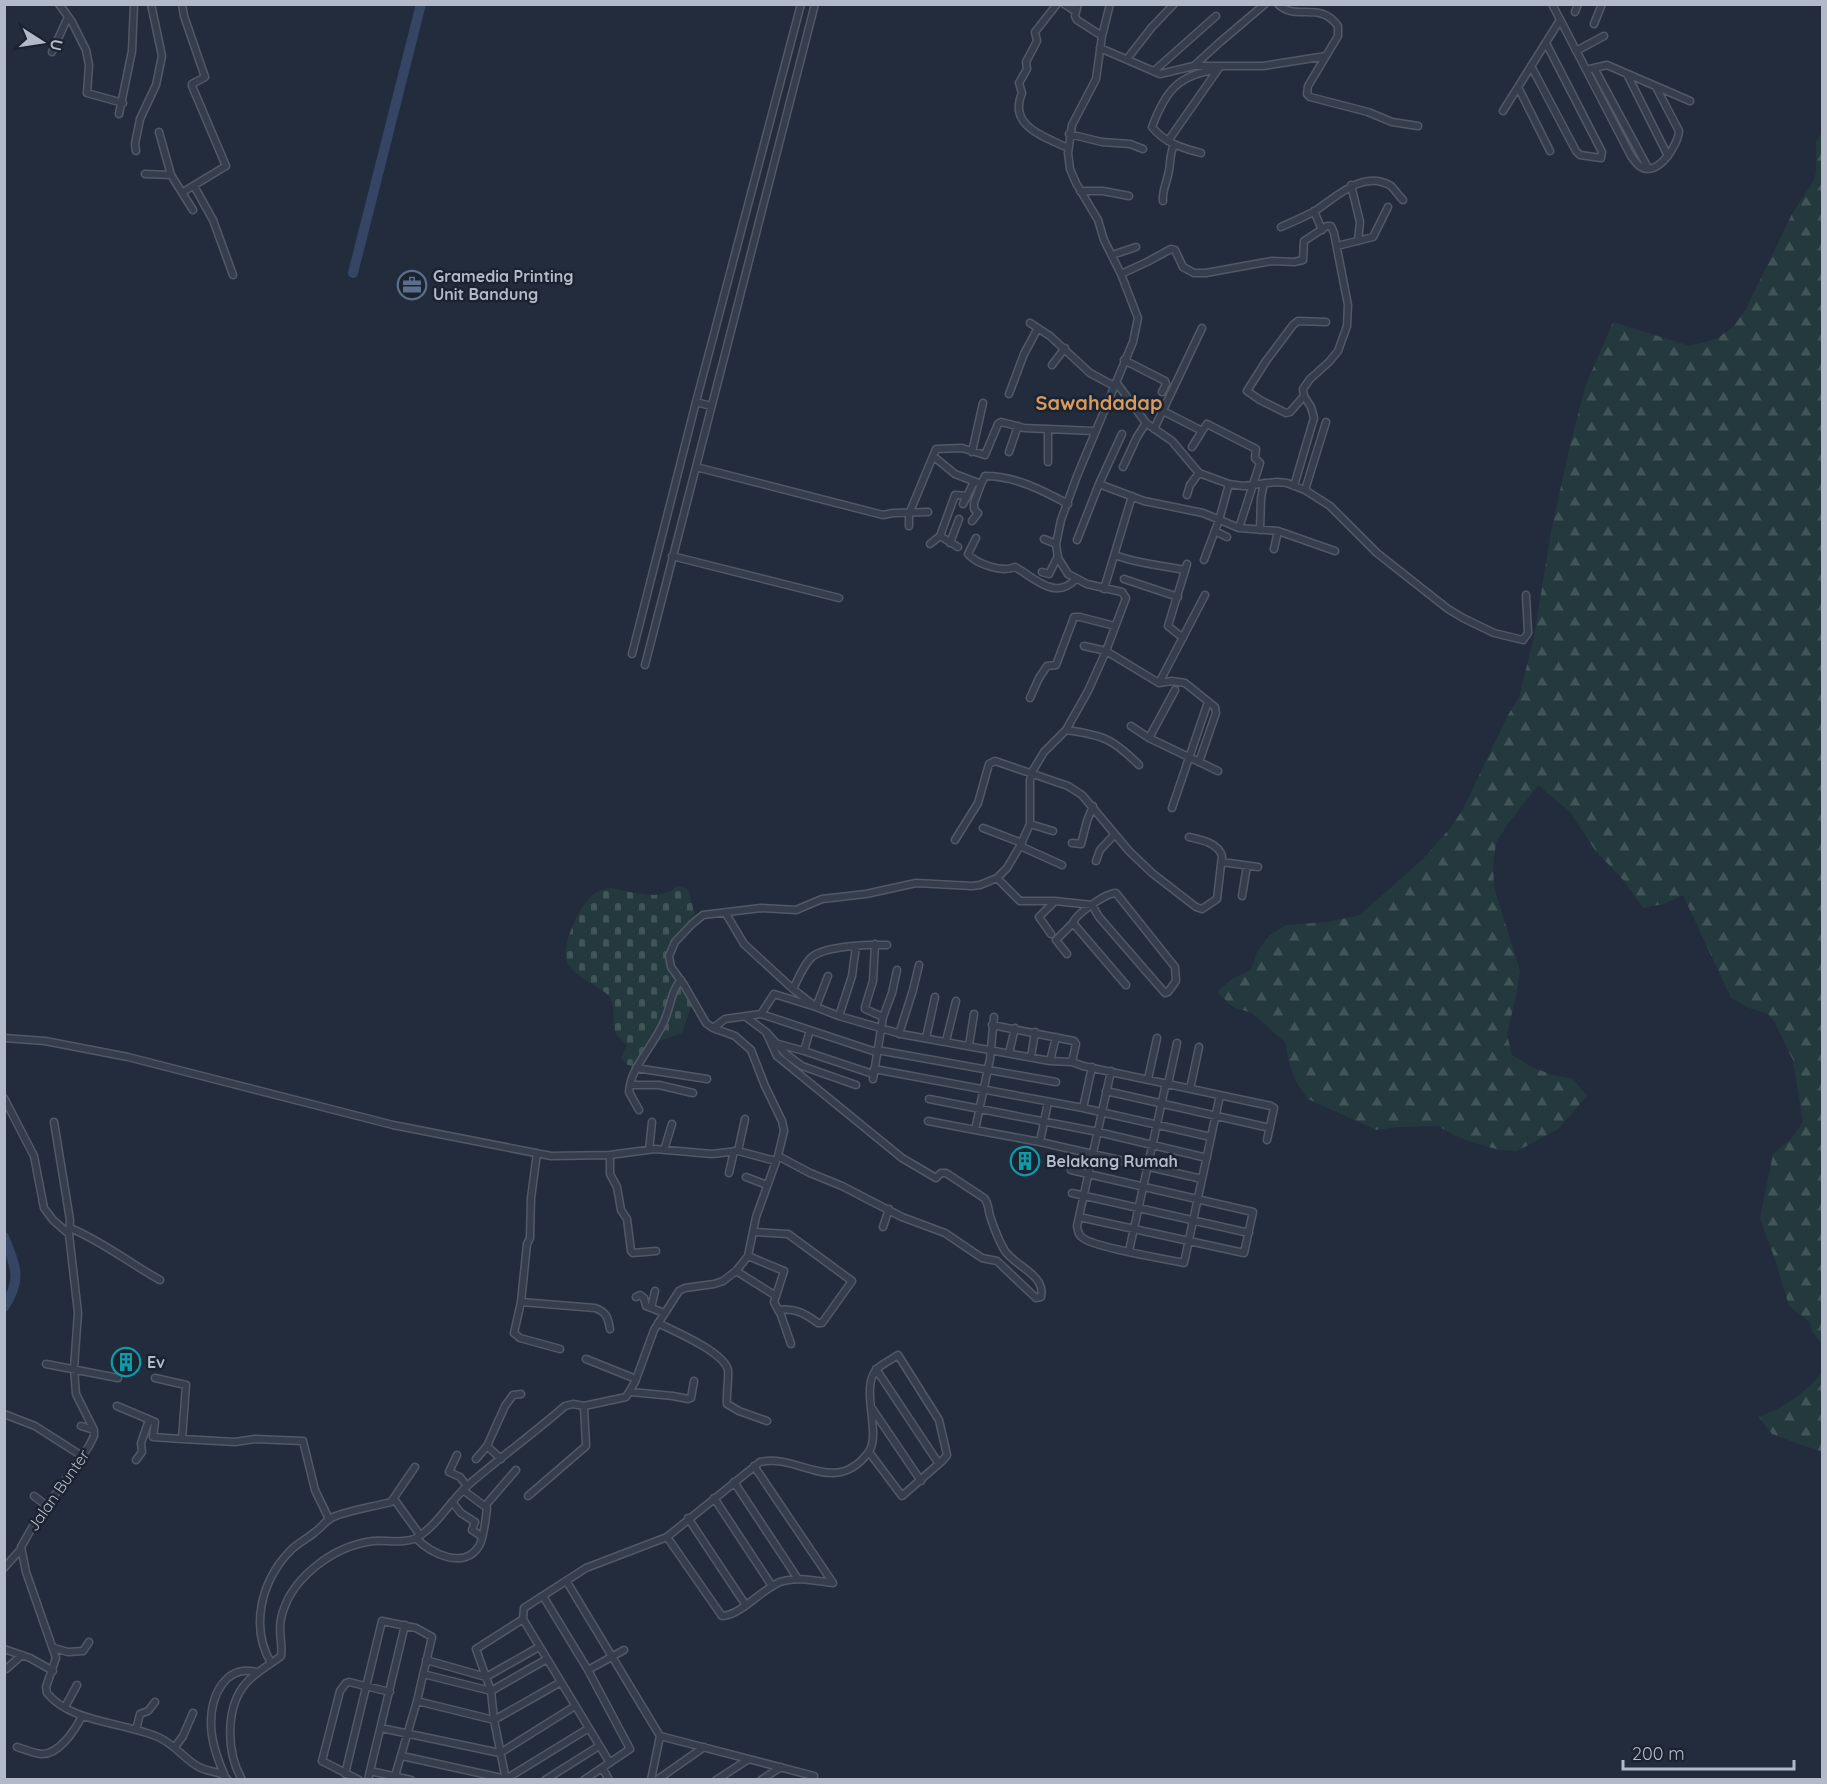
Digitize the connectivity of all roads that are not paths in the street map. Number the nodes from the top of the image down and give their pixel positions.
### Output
1 (59, 4) edge
2 (134, 4) edge
3 (151, 4) edge
4 (182, 4) edge
5 (801, 4) edge
6 (816, 4) edge
7 (1057, 4) edge
8 (1064, 4) edge
9 (1110, 4) edge
10 (1174, 4) edge
11 (1265, 4) edge
12 (1278, 4) edge
13 (1552, 4) edge
14 (1578, 4) edge
15 (1602, 4) edge
16 (1076, 8) edge
17 (1575, 12) dead end
18 (68, 16) junction
19 (1216, 16) dead end
20 (1560, 20) junction
21 (1594, 24) dead end
22 (1102, 36) junction
23 (1604, 36) dead end
24 (1546, 43) junction
25 (1100, 48) junction
26 (1576, 51) junction
27 (52, 52) dead end
28 (1326, 56) junction
29 (1127, 59) junction
30 (1194, 66) junction
31 (1531, 66) junction
32 (1219, 68) junction
33 (1590, 69) junction
34 (1154, 71) junction
35 (1626, 73) junction
36 (1518, 87) junction
37 (1656, 87) junction
38 (1690, 101) dead end
39 (123, 103) junction
40 (1503, 111) dead end
41 (119, 114) dead end
42 (1418, 126) dead end
43 (159, 132) dead end
44 (1070, 134) junction
45 (1167, 141) junction
46 (1174, 145) junction
47 (1068, 148) junction
48 (1143, 149) dead end
49 (1550, 151) dead end
50 (136, 152) dead end
51 (1201, 153) dead end
52 (1668, 156) junction
53 (145, 174) dead end
54 (171, 174) junction
55 (1351, 185) junction
56 (194, 186) junction
57 (1080, 191) junction
58 (183, 192) junction
59 (1129, 196) dead end
60 (1403, 200) dead end
61 (1163, 201) dead end
62 (1388, 207) dead end
63 (193, 210) dead end
64 (1314, 211) junction
65 (1281, 227) dead end
66 (1322, 230) junction
67 (1358, 241) junction
68 (1337, 246) junction
69 (1136, 247) dead end
70 (1112, 255) junction
71 (1122, 274) junction
72 (233, 275) dead end
73 (1326, 322) dead end
74 (1030, 323) dead end
75 (1038, 328) junction
76 (1202, 328) dead end
77 (1065, 348) junction
78 (1124, 360) junction
79 (1052, 365) dead end
80 (711, 379) junction
81 (1115, 384) junction
82 (1162, 392) dead end
83 (1009, 394) dead end
84 (1304, 396) junction
85 (983, 403) dead end
86 (704, 404) junction
87 (1163, 411) junction
88 (1326, 422) dead end
89 (1146, 423) junction
90 (1018, 426) junction
91 (1048, 429) junction
92 (1154, 429) junction
93 (1094, 431) junction
94 (1202, 431) junction
95 (1122, 434) dead end
96 (1192, 447) dead end
97 (972, 452) junction
98 (1009, 452) dead end
99 (933, 456) junction
100 (1048, 462) dead end
101 (696, 467) junction
102 (1123, 467) dead end
103 (1199, 473) junction
104 (977, 483) junction
105 (1264, 483) junction
106 (1099, 484) junction
107 (1229, 484) junction
108 (1253, 485) junction
109 (1294, 486) junction
110 (1305, 490) junction
111 (1186, 495) dead end
112 (967, 496) junction
113 (1132, 496) junction
114 (963, 504) dead end
115 (1068, 504) junction
116 (928, 512) dead end
117 (909, 514) junction
118 (959, 519) dead end
119 (1219, 520) junction
120 (972, 521) dead end
121 (909, 526) dead end
122 (1239, 528) junction
123 (1260, 530) junction
124 (1215, 531) junction
125 (1278, 531) junction
126 (940, 536) junction
127 (1227, 537) dead end
128 (976, 538) dead end
129 (1044, 539) dead end
130 (1077, 540) dead end
131 (950, 543) junction
132 (930, 544) dead end
133 (1056, 544) junction
134 (958, 547) dead end
135 (1274, 549) dead end
136 (1335, 551) dead end
137 (1058, 555) junction
138 (1114, 555) junction
139 (672, 556) junction
140 (1204, 560) dead end
141 (1042, 572) dead end
142 (1076, 579) junction
143 (1124, 579) dead end
144 (1104, 589) junction
145 (1205, 595) dead end
146 (1526, 595) dead end
147 (1178, 597) junction
148 (839, 598) dead end
149 (1115, 626) junction
150 (1183, 638) junction
151 (1084, 646) dead end
152 (1106, 651) junction
153 (632, 654) dead end
154 (645, 665) dead end
155 (1159, 682) junction
156 (1175, 690) dead end
157 (1030, 698) dead end
158 (1208, 702) junction
159 (1131, 726) dead end
160 (1066, 730) junction
161 (1149, 738) junction
162 (1190, 758) junction
163 (1199, 762) junction
164 (1138, 765) dead end
165 (1218, 771) dead end
166 (1032, 772) junction
167 (1093, 806) junction
168 (1172, 808) dead end
169 (1030, 824) junction
170 (983, 828) dead end
171 (1053, 831) dead end
172 (1115, 834) junction
173 (1190, 837) dead end
174 (955, 840) dead end
175 (1072, 843) dead end
176 (1021, 844) junction
177 (1096, 861) dead end
178 (1222, 862) junction
179 (1062, 865) dead end
180 (1246, 866) junction
181 (1258, 867) dead end
182 (997, 878) junction
183 (1242, 896) dead end
184 (1055, 901) junction
185 (1092, 905) junction
186 (725, 912) junction
187 (1072, 923) junction
188 (1051, 934) dead end
189 (875, 944) junction
190 (886, 945) dead end
191 (856, 946) junction
192 (1067, 954) dead end
193 (919, 965) dead end
194 (897, 970) dead end
195 (828, 976) dead end
196 (681, 980) junction
197 (1126, 985) dead end
198 (793, 989) junction
199 (935, 997) dead end
200 (956, 1001) dead end
201 (816, 1007) junction
202 (761, 1014) junction
203 (974, 1014) dead end
204 (839, 1016) junction
205 (746, 1017) junction
206 (883, 1017) junction
207 (713, 1028) junction
208 (880, 1028) junction
209 (1015, 1028) junction
210 (810, 1030) junction
211 (766, 1032) junction
212 (1035, 1032) junction
213 (899, 1034) junction
214 (1056, 1037) junction
215 (4, 1038) edge
216 (926, 1038) junction
217 (1157, 1038) dead end
218 (946, 1041) junction
219 (1177, 1042) dead end
220 (775, 1043) junction
221 (969, 1046) junction
222 (1199, 1047) dead end
223 (990, 1050) junction
224 (804, 1051) junction
225 (877, 1051) junction
226 (1009, 1053) junction
227 (1031, 1057) junction
228 (1050, 1061) junction
229 (1072, 1062) junction
230 (1092, 1067) junction
231 (636, 1068) junction
232 (988, 1069) junction
233 (1112, 1071) junction
234 (873, 1074) junction
235 (707, 1079) dead end
236 (1148, 1079) junction
237 (1056, 1082) dead end
238 (1167, 1084) junction
239 (630, 1085) junction
240 (856, 1085) dead end
241 (985, 1089) junction
242 (1190, 1089) junction
243 (1107, 1091) junction
244 (693, 1093) dead end
245 (1220, 1095) junction
246 (4, 1098) edge
247 (929, 1100) dead end
248 (1048, 1101) junction
249 (1161, 1105) junction
250 (1083, 1108) junction
251 (980, 1109) junction
252 (639, 1110) dead end
253 (1102, 1112) junction
254 (1215, 1117) junction
255 (745, 1119) dead end
256 (928, 1121) dead end
257 (1044, 1121) junction
258 (54, 1122) dead end
259 (652, 1122) dead end
260 (672, 1124) dead end
261 (1156, 1125) junction
262 (1270, 1128) junction
263 (975, 1130) junction
264 (1098, 1132) junction
265 (1211, 1137) junction
266 (1267, 1140) dead end
267 (1040, 1142) junction
268 (1152, 1145) junction
269 (649, 1150) junction
270 (664, 1150) junction
271 (736, 1151) junction
272 (537, 1153) junction
273 (1093, 1154) junction
274 (610, 1155) junction
275 (1207, 1158) junction
276 (777, 1159) junction
277 (1147, 1165) junction
278 (1071, 1170) dead end
279 (729, 1173) dead end
280 (1089, 1174) junction
281 (746, 1177) dead end
282 (1202, 1179) junction
283 (767, 1185) junction
284 (1143, 1187) junction
285 (1072, 1194) dead end
286 (1084, 1196) junction
287 (1197, 1199) junction
288 (1139, 1208) junction
289 (889, 1209) junction
290 (1079, 1217) junction
291 (1193, 1220) junction
292 (883, 1227) dead end
293 (1134, 1229) junction
294 (69, 1231) junction
295 (753, 1232) junction
296 (1249, 1233) junction
297 (1189, 1241) junction
298 (656, 1251) dead end
299 (1129, 1251) junction
300 (748, 1256) junction
301 (736, 1271) junction
302 (160, 1280) dead end
303 (655, 1292) dead end
304 (776, 1296) junction
305 (636, 1298) dead end
306 (521, 1302) junction
307 (651, 1308) junction
308 (778, 1310) junction
309 (664, 1313) junction
310 (658, 1323) junction
311 (610, 1329) dead end
312 (791, 1344) dead end
313 (560, 1349) dead end
314 (586, 1359) dead end
315 (46, 1364) dead end
316 (74, 1368) junction
317 (876, 1369) junction
318 (118, 1377) dead end
319 (155, 1378) dead end
320 (636, 1379) junction
321 (694, 1381) dead end
322 (885, 1382) junction
323 (871, 1390) junction
324 (521, 1394) dead end
325 (631, 1396) junction
326 (869, 1404) junction
327 (117, 1406) dead end
328 (584, 1406) junction
329 (4, 1414) edge
330 (149, 1420) junction
331 (767, 1421) dead end
332 (81, 1426) dead end
333 (93, 1430) junction
334 (182, 1439) junction
335 (487, 1446) junction
336 (869, 1452) junction
337 (457, 1455) dead end
338 (82, 1456) junction
339 (476, 1459) dead end
340 (501, 1459) junction
341 (136, 1460) dead end
342 (939, 1464) junction
343 (754, 1466) junction
344 (415, 1467) dead end
345 (516, 1470) dead end
346 (921, 1481) junction
347 (734, 1482) junction
348 (465, 1488) junction
349 (34, 1496) dead end
350 (528, 1496) dead end
351 (714, 1498) junction
352 (394, 1499) junction
353 (452, 1502) junction
354 (47, 1506) junction
355 (485, 1506) junction
356 (688, 1518) junction
357 (329, 1519) junction
358 (481, 1536) junction
359 (418, 1537) junction
360 (667, 1537) junction
361 (21, 1549) junction
362 (6, 1560) edge
363 (4, 1568) edge
364 (798, 1579) junction
365 (567, 1582) junction
366 (772, 1586) junction
367 (543, 1596) junction
368 (746, 1604) junction
369 (523, 1619) junction
370 (405, 1625) junction
371 (89, 1642) dead end
372 (539, 1647) junction
373 (54, 1648) junction
374 (4, 1649) edge
375 (624, 1650) dead end
376 (22, 1655) junction
377 (613, 1656) junction
378 (547, 1659) junction
379 (426, 1660) junction
380 (271, 1663) junction
381 (6, 1669) dead end
382 (588, 1670) junction
383 (53, 1671) junction
384 (257, 1672) junction
385 (423, 1674) junction
386 (486, 1677) junction
387 (561, 1682) junction
388 (77, 1685) dead end
389 (366, 1686) junction
390 (491, 1691) junction
391 (390, 1692) junction
392 (417, 1701) junction
393 (155, 1702) dead end
394 (575, 1706) junction
395 (65, 1707) junction
396 (193, 1713) dead end
397 (82, 1716) junction
398 (494, 1720) junction
399 (381, 1728) junction
400 (588, 1728) junction
401 (136, 1730) junction
402 (408, 1734) junction
403 (660, 1736) junction
404 (599, 1746) junction
405 (17, 1747) dead end
406 (176, 1747) junction
407 (704, 1747) junction
408 (500, 1753) junction
409 (402, 1756) junction
410 (749, 1759) junction
411 (610, 1763) junction
412 (781, 1767) junction
413 (603, 1769) junction
414 (370, 1771) junction
415 (345, 1774) junction
416 (395, 1776) junction
417 (226, 1777) edge
418 (242, 1779) edge
419 (359, 1779) edge
420 (368, 1779) edge
421 (411, 1779) edge
422 (506, 1779) edge
423 (545, 1779) edge
424 (584, 1779) edge
425 (609, 1779) edge
426 (651, 1779) edge
427 (657, 1779) edge
428 (716, 1779) edge
429 (761, 1779) edge
430 (809, 1779) edge

1 - 18 street
2 - 39 street
3 - 50 street
4 - 56 street
5 - 80 street
6 - 80 street
7 - 47 street
8 - 16 street
9 - 22 street
10 - 29 street
11 - 30 street
12 - 28 street
13 - 20 street
14 - 17 street
15 - 21 street
16 - 22 street
18 - 27 street
18 - 39 street
19 - 34 street
20 - 24 street
20 - 26 street
22 - 25 street
23 - 26 street
24 - 31 street
24 - 31 street
25 - 29 street
25 - 44 street
26 - 33 street
28 - 32 street
28 - 42 street
29 - 34 street
30 - 32 street
30 - 34 street
31 - 36 street
32 - 45 street
32 - 45 street
33 - 35 street
33 - 52 street
35 - 37 street
35 - 52 street
36 - 40 street
36 - 49 street
37 - 38 street
37 - 52 street
39 - 41 street
43 - 54 street
44 - 47 street
44 - 48 street
45 - 46 street
46 - 51 street
46 - 61 street
47 - 57 street
53 - 54 street
54 - 58 street
55 - 60 street
55 - 64 street
55 - 67 street
56 - 58 street
56 - 72 street
57 - 59 street
57 - 70 street
58 - 63 street
62 - 67 street
64 - 65 street
64 - 66 street
66 - 68 street
66 - 71 street
67 - 68 street
68 - 84 street
69 - 70 street
70 - 71 street
71 - 78 street
73 - 84 street
74 - 75 street
75 - 77 street
75 - 83 street
76 - 87 street
77 - 79 street
77 - 81 street
78 - 81 street
78 - 82 street
80 - 86 street
80 - 86 street
81 - 89 street
81 - 93 street
84 - 109 street
85 - 97 street
86 - 101 street
86 - 153 street
87 - 92 street
87 - 94 street
88 - 110 street
89 - 92 street
89 - 102 street
90 - 91 street
90 - 97 street
90 - 98 street
91 - 93 street
91 - 100 street
92 - 103 street
93 - 115 street
94 - 96 street
94 - 108 street
95 - 106 street
97 - 99 street
99 - 104 street
99 - 117 street
101 - 117 street
101 - 139 street
103 - 107 street
103 - 111 street
104 - 112 street
104 - 115 street
104 - 120 street
105 - 108 street
105 - 109 street
105 - 123 street
106 - 113 street
106 - 130 street
107 - 108 street
107 - 119 street
108 - 122 street
109 - 110 street
110 - 146 street
112 - 114 street
112 - 126 street
113 - 119 street
113 - 138 street
115 - 133 street
116 - 117 street
117 - 121 street
118 - 131 street
119 - 122 street
119 - 124 street
122 - 123 street
123 - 125 street
124 - 127 street
124 - 140 street
125 - 135 street
125 - 136 street
126 - 131 street
126 - 132 street
128 - 142 street
129 - 133 street
131 - 134 street
133 - 137 street
137 - 141 street
137 - 142 street
138 - 144 street
138 - 147 street
139 - 148 street
139 - 154 street
142 - 144 street
143 - 147 street
144 - 149 street
145 - 150 street
147 - 150 street
149 - 152 street
149 - 157 street
150 - 155 street
151 - 152 street
152 - 155 street
152 - 160 street
155 - 158 street
156 - 161 street
158 - 162 street
158 - 163 street
159 - 161 street
160 - 164 street
160 - 166 street
161 - 162 street
162 - 163 street
162 - 168 street
163 - 165 street
166 - 167 street
166 - 169 street
166 - 174 street
167 - 172 street
167 - 175 street
169 - 171 street
169 - 176 street
170 - 176 street
172 - 177 street
172 - 178 street
173 - 178 street
176 - 179 street
176 - 182 street
178 - 180 street
180 - 181 street
180 - 183 street
182 - 184 street
182 - 186 street
184 - 185 street
184 - 188 street
185 - 185 street
185 - 187 street
186 - 196 street
186 - 198 street
187 - 192 street
187 - 197 street
189 - 190 street
189 - 191 street
189 - 206 street
191 - 198 street
191 - 204 street
193 - 213 street
194 - 206 street
195 - 201 street
196 - 207 street
196 - 231 street
198 - 201 street
199 - 216 street
200 - 218 street
201 - 202 street
201 - 204 street
202 - 205 street
202 - 210 street
203 - 221 street
204 - 208 street
205 - 207 street
205 - 211 street
206 - 208 street
207 - 276 street
208 - 213 street
208 - 225 street
209 - 212 street
209 - 223 street
209 - 226 street
210 - 224 street
210 - 225 street
211 - 220 street
211 - 289 street
212 - 214 street
212 - 227 street
213 - 216 street
214 - 228 street
214 - 229 street
215 - 272 street
216 - 218 street
217 - 236 street
218 - 221 street
219 - 238 street
220 - 224 street
220 - 240 street
221 - 223 street
222 - 242 street
223 - 226 street
223 - 232 street
224 - 234 street
225 - 232 street
225 - 234 street
226 - 227 street
227 - 228 street
228 - 229 street
229 - 230 street
230 - 233 street
230 - 250 street
231 - 235 street
231 - 239 street
232 - 237 street
232 - 241 street
233 - 236 street
233 - 243 street
234 - 241 street
236 - 238 street
238 - 242 street
238 - 249 street
239 - 244 street
239 - 252 street
241 - 248 street
241 - 251 street
242 - 245 street
243 - 249 street
243 - 253 street
245 - 254 street
245 - 262 street
246 - 294 street
247 - 251 street
248 - 250 street
248 - 257 street
249 - 254 street
249 - 261 street
250 - 253 street
251 - 257 street
251 - 263 street
253 - 261 street
253 - 264 street
254 - 262 street
254 - 265 street
255 - 271 street
256 - 263 street
257 - 264 street
257 - 267 street
258 - 294 street, Jalan Bunter
259 - 269 street
260 - 270 street
261 - 265 street
261 - 268 street
262 - 266 street
263 - 267 street
264 - 268 street
264 - 273 street
265 - 275 street
267 - 273 street
268 - 275 street
268 - 277 street
269 - 270 street
269 - 274 street
270 - 271 street
271 - 276 street
271 - 279 street
272 - 274 street
272 - 306 street
273 - 277 street
273 - 280 street
274 - 298 street
275 - 282 street
276 - 283 street
276 - 289 street
277 - 282 street
277 - 284 street
278 - 280 street
280 - 284 street
280 - 286 street
281 - 283 street
282 - 287 street
283 - 295 street
284 - 287 street
284 - 288 street
285 - 286 street
286 - 288 street
286 - 290 street
287 - 291 street
287 - 296 street
288 - 291 street
288 - 293 street
289 - 292 street
290 - 293 street
290 - 299 street
291 - 296 street
291 - 297 street
293 - 297 street
293 - 299 street
294 - 302 street
294 - 316 street, Jalan Bunter
295 - 300 street
295 - 308 street
296 - 297 street
297 - 299 street
300 - 301 street
300 - 304 street
301 - 304 street
301 - 309 street
303 - 307 street
304 - 308 street
305 - 307 street
306 - 311 street
306 - 313 street
307 - 309 street
308 - 312 street
309 - 310 street
310 - 320 street
310 - 331 street
314 - 320 street
315 - 316 street
316 - 318 street
316 - 333 street, Jalan Bunter
317 - 322 street
317 - 323 street
317 - 342 street
319 - 334 street
320 - 325 street
321 - 325 street
322 - 323 street
322 - 342 street
323 - 326 street
324 - 335 street
325 - 328 street
326 - 336 street
326 - 346 street
327 - 330 street
328 - 340 street
328 - 350 street
329 - 338 street
330 - 334 street
330 - 341 street
332 - 333 street
333 - 338 street, Jalan Bunter
334 - 357 street
335 - 339 street
335 - 340 street
336 - 343 street
336 - 346 street
337 - 348 street
338 - 354 street, Jalan Bunter
340 - 348 street
342 - 346 street
343 - 347 street
343 - 364 street
344 - 352 street
345 - 355 street
347 - 351 street
347 - 364 street
348 - 353 street
348 - 355 street
349 - 354 street
351 - 356 street
351 - 366 street
352 - 357 street
352 - 359 street
353 - 358 street
353 - 359 street
354 - 361 street, Jalan Bunter
355 - 358 street
356 - 360 street
356 - 368 street
357 - 380 street
358 - 359 street
359 - 380 street
360 - 365 street
360 - 368 street
361 - 362 street
361 - 373 street, Jalan Bunter
362 - 363 street
364 - 366 street
365 - 367 street
365 - 377 street
366 - 368 street
367 - 369 street
367 - 382 street
369 - 372 street
369 - 386 street
370 - 379 street
370 - 389 street
370 - 391 street
371 - 373 street
372 - 378 street
372 - 386 street
373 - 383 street, Jalan Bunter
374 - 376 street
375 - 377 street
376 - 381 street
376 - 383 street
377 - 382 street
377 - 403 street
378 - 387 street
378 - 390 street
379 - 385 street
379 - 386 street
380 - 384 street
382 - 411 street
383 - 395 street, Jalan Bunter
384 - 417 street
384 - 418 street
385 - 390 street
385 - 392 street
386 - 390 street
387 - 394 street
387 - 398 street
388 - 395 street
389 - 391 street
389 - 415 street
389 - 415 street
390 - 398 street
391 - 399 street
392 - 398 street
392 - 402 street
393 - 401 street
394 - 400 street
394 - 408 street
395 - 397 street, Jalan Bunter
396 - 406 street
397 - 401 street, Jalan Bunter
397 - 405 street
398 - 408 street
399 - 402 street
399 - 414 street
400 - 404 street
400 - 422 street
401 - 406 street, Jalan Bunter
402 - 408 street
402 - 409 street
403 - 407 street
403 - 426 street
404 - 411 street
404 - 423 street
406 - 417 street, Jalan Bunter
407 - 410 street
407 - 427 street
408 - 422 street
409 - 416 street
409 - 422 street
410 - 412 street
410 - 428 street
411 - 413 street
412 - 429 street
412 - 430 street
413 - 424 street
413 - 425 street
414 - 416 street
414 - 420 street
415 - 419 street
416 - 421 street

